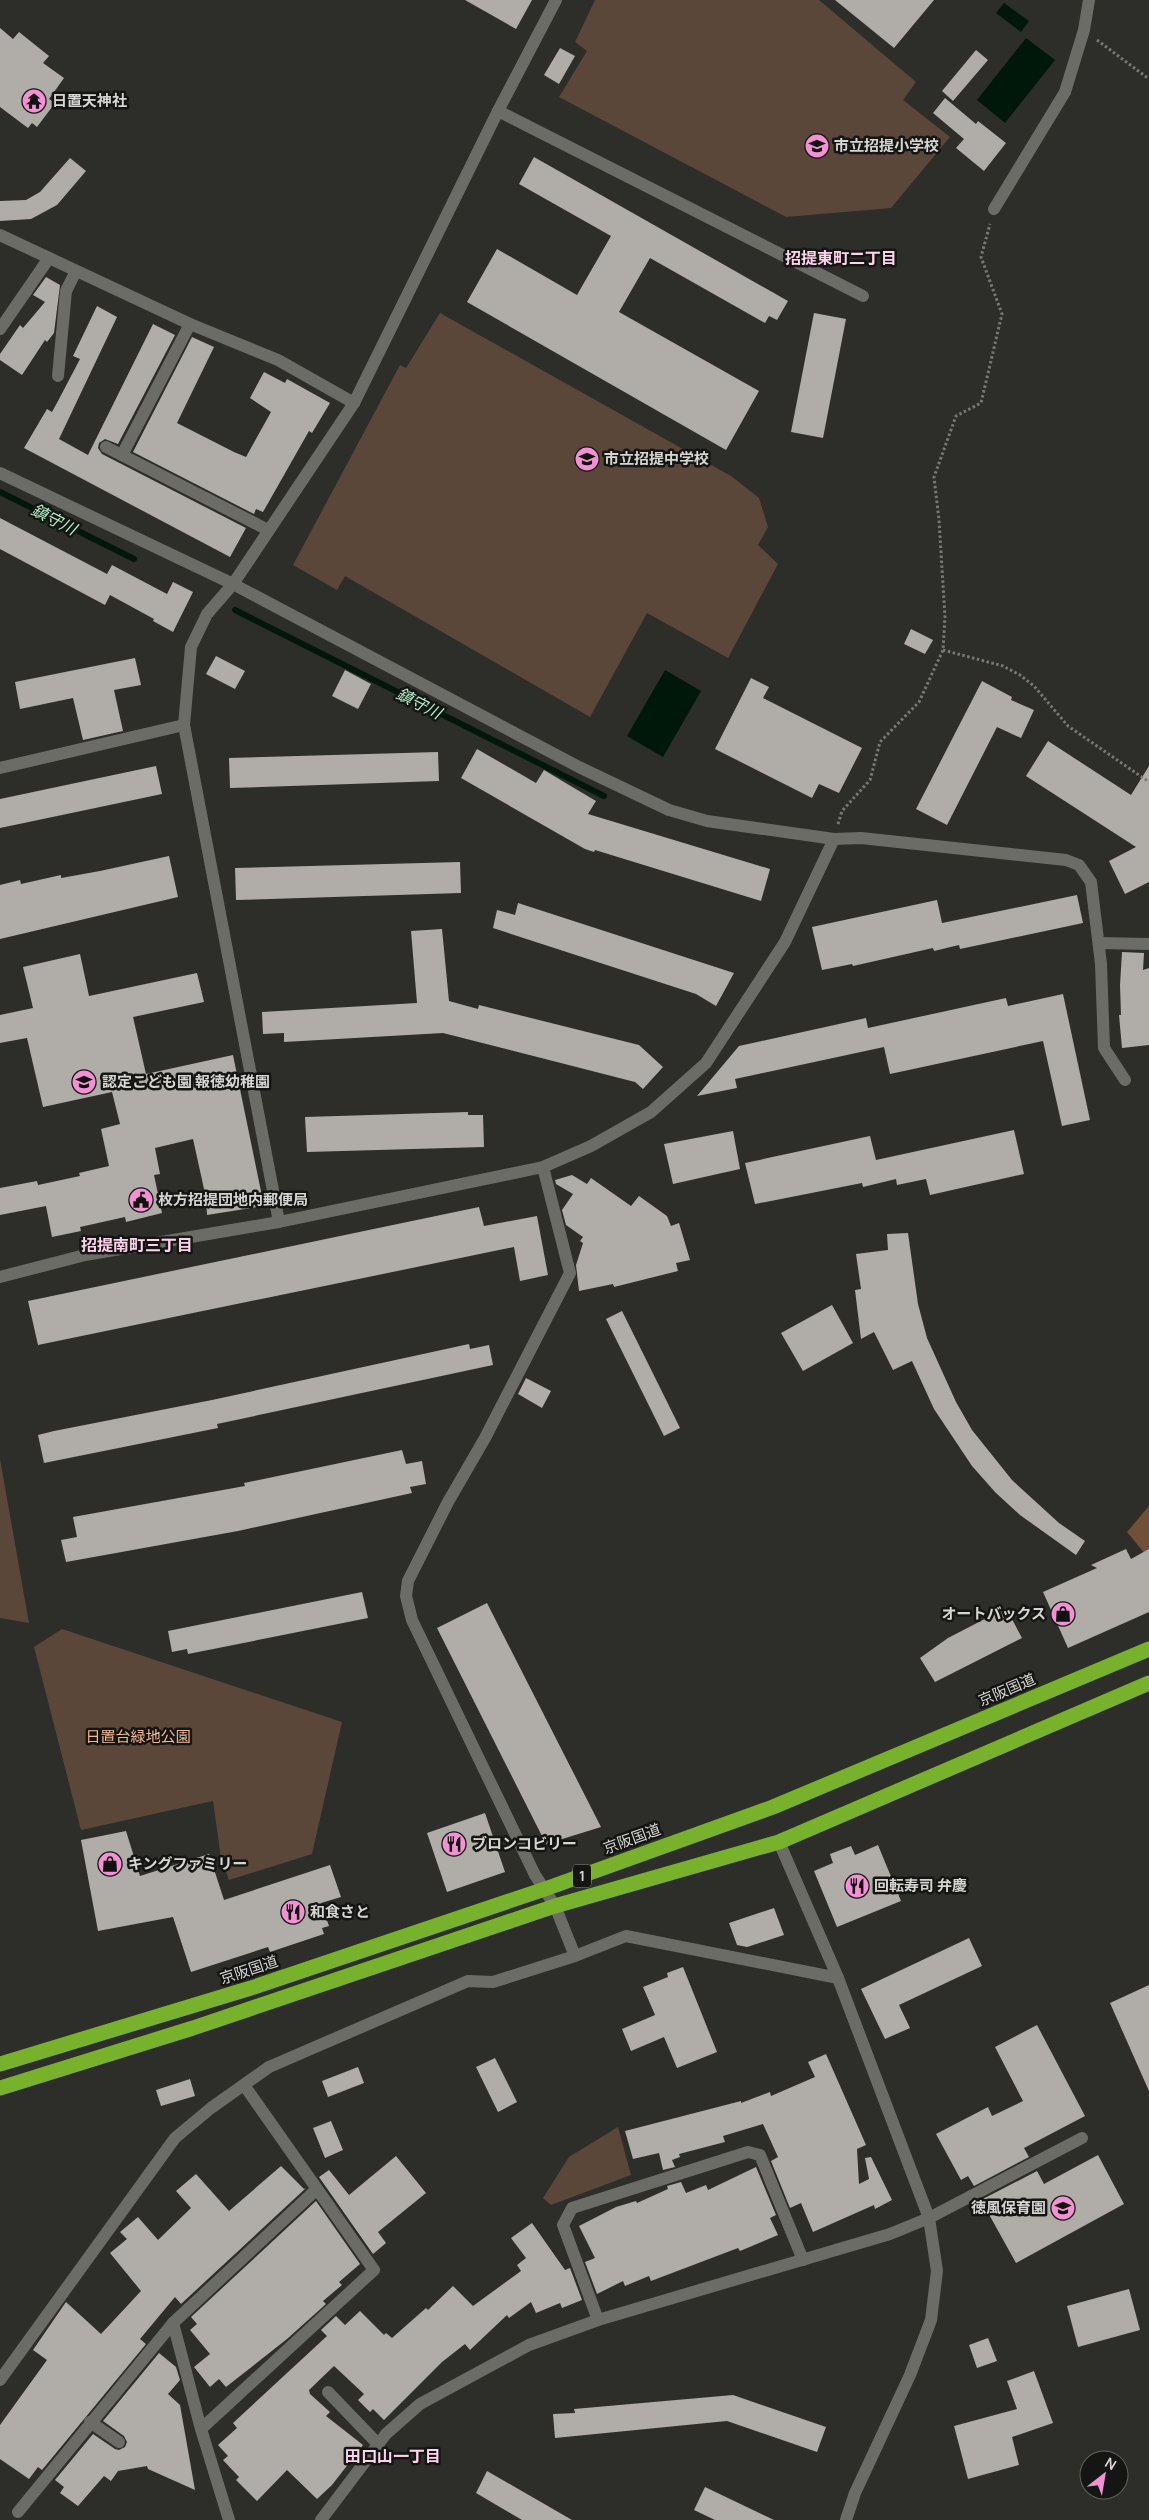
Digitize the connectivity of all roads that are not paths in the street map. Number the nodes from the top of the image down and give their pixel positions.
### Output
1 (556, 0) edge
2 (1089, 0) edge
3 (498, 111) junction
4 (994, 209) road end
5 (0, 235) edge
6 (49, 258) junction
7 (76, 271) junction
8 (862, 296) dead end
9 (190, 324) junction
10 (0, 329) edge
11 (58, 376) dead end
12 (354, 403) junction
13 (106, 447) dead end
14 (122, 455) junction
15 (0, 473) edge
16 (268, 530) junction
17 (233, 584) junction
18 (184, 725) junction
19 (0, 768) edge
20 (834, 839) junction
21 (1099, 943) junction
22 (1149, 944) edge
23 (1125, 1080) dead end
24 (543, 1167) junction
25 (279, 1222) junction
26 (0, 1277) edge
27 (1149, 1649) edge
28 (1149, 1683) edge
29 (779, 1842) junction
30 (544, 1889) junction
31 (556, 1906) junction
32 (575, 1956) junction
33 (838, 1978) junction
34 (0, 2064) edge
35 (244, 2085) junction
36 (0, 2088) edge
37 (1082, 2138) dead end
38 (317, 2189) junction
39 (929, 2218) junction
40 (803, 2260) junction
41 (598, 2320) junction
42 (173, 2323) junction
43 (0, 2380) edge
44 (328, 2392) dead end
45 (90, 2422) junction
46 (201, 2429) junction
47 (119, 2442) dead end
48 (378, 2444) junction
49 (18, 2512) dead end
50 (229, 2520) edge
51 (321, 2520) edge
52 (846, 2520) edge

1 - 3 street
2 - 4 street
3 - 8 street
3 - 12 street
5 - 6 street
6 - 7 street
6 - 10 street
7 - 9 street
7 - 11 street
9 - 12 street
9 - 14 street
12 - 16 street
13 - 14 street
14 - 16 street
15 - 17 street
16 - 17 street
17 - 18 street
17 - 20 street
18 - 19 street
18 - 25 street
20 - 21 street
20 - 24 street
21 - 22 street
21 - 23 street
24 - 25 street
24 - 30 street
25 - 26 street
27 - 30 highway, 京阪国道 / 1
28 - 29 highway, 1
29 - 31 highway, 1
29 - 33 street
30 - 31 street
30 - 34 highway, 京阪国道 / 1
31 - 32 street
31 - 36 highway, 1
32 - 33 street
32 - 35 street
33 - 39 street
35 - 38 street
35 - 43 street
37 - 39 street
38 - 42 street
38 - 46 street
39 - 40 street
39 - 52 street
40 - 41 street
40 - 41 street
41 - 48 street
42 - 45 street
42 - 46 street
44 - 48 street
45 - 47 street
45 - 49 street
46 - 50 street
48 - 51 street

